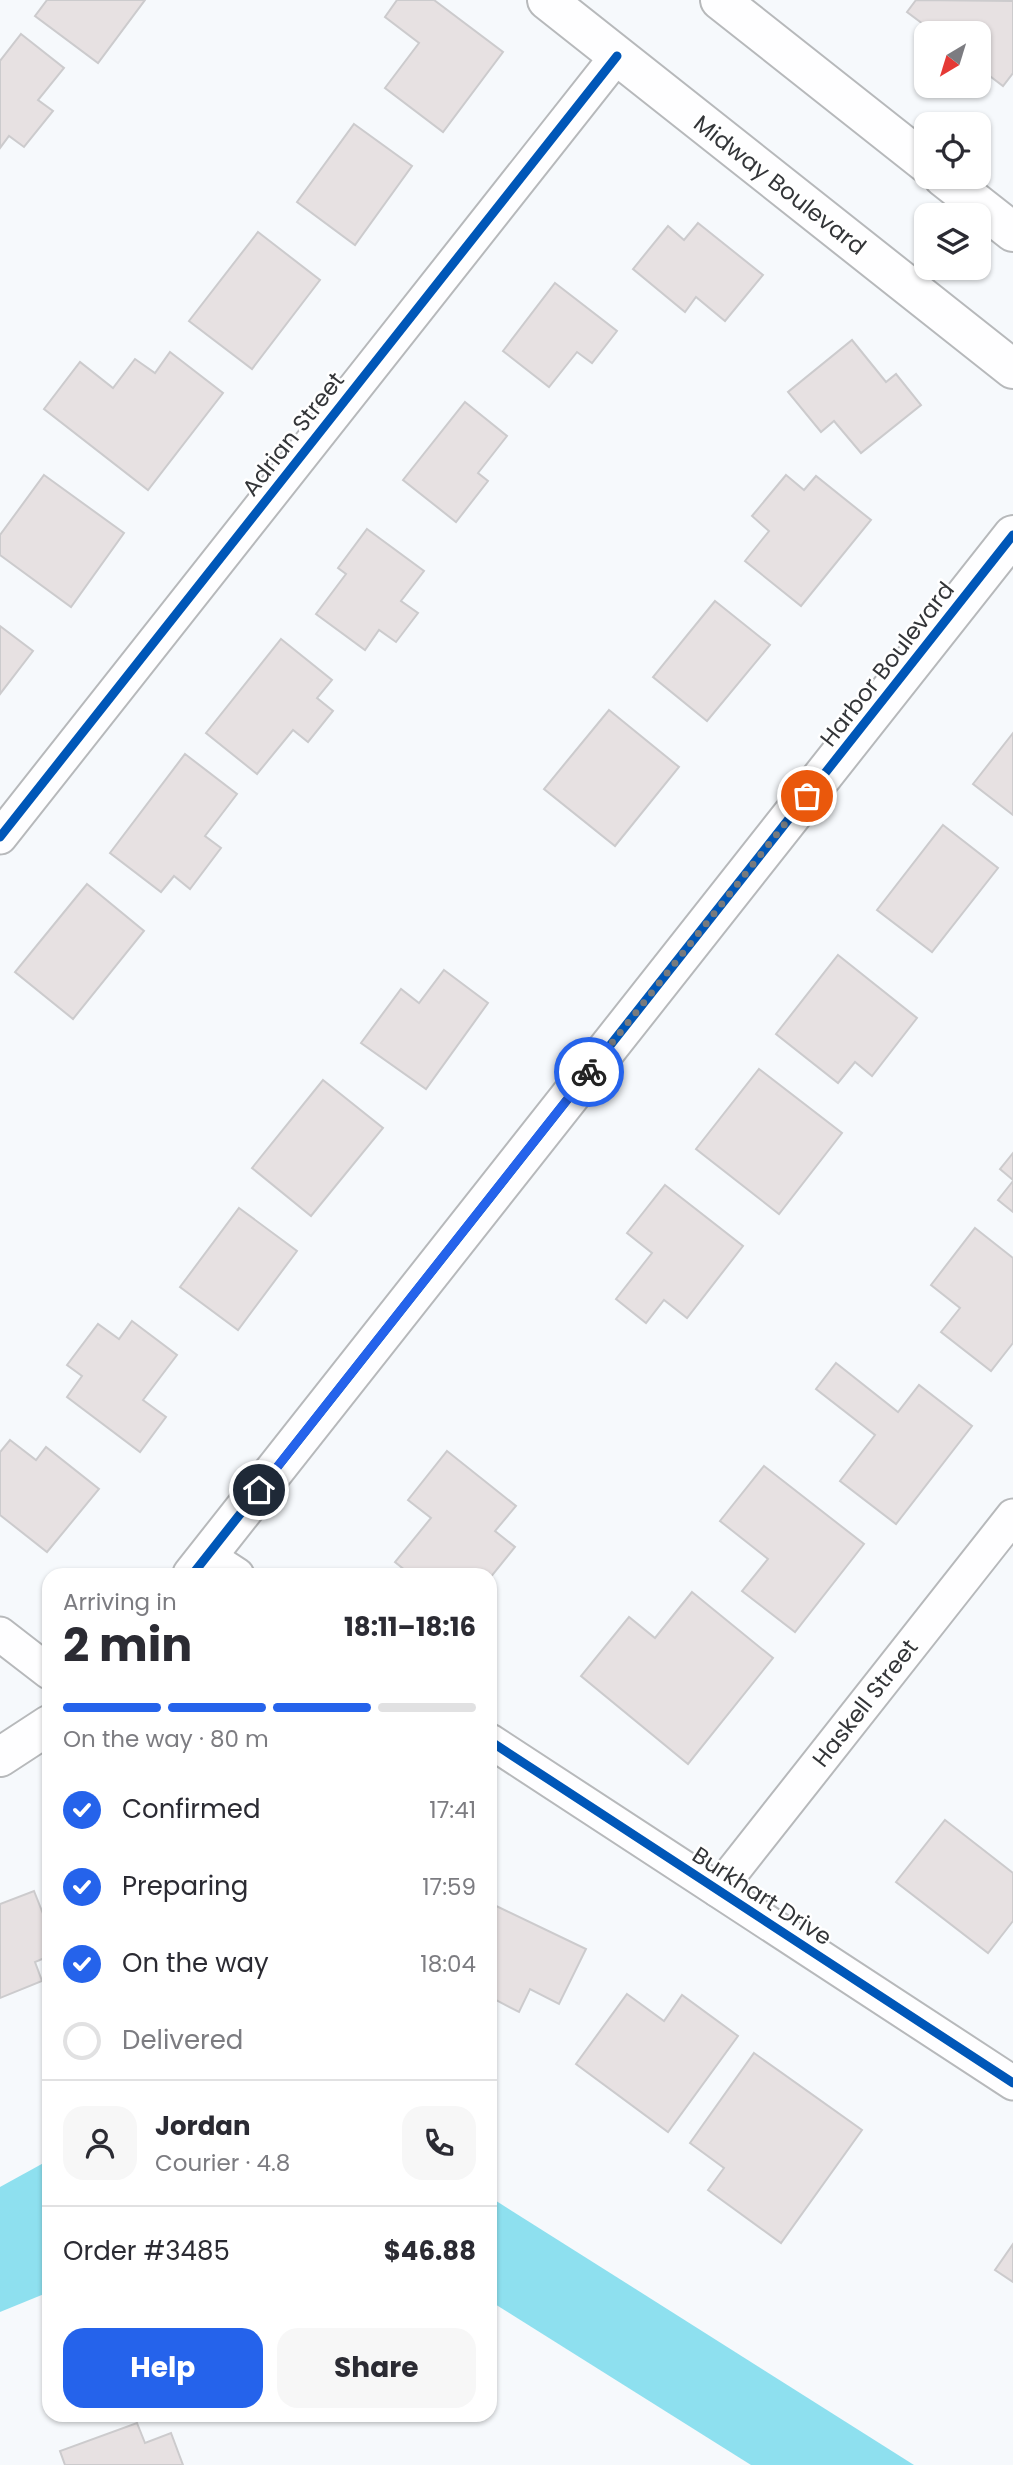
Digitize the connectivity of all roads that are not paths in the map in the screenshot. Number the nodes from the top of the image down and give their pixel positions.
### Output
1 (547, 0) edge
2 (720, 0) edge
3 (617, 55) junction
4 (914, 154) edge
5 (958, 189) edge
6 (1013, 232) edge
7 (1013, 369) edge
8 (1013, 535) edge
9 (0, 837) edge
10 (1013, 1516) edge
11 (213, 1568) edge
12 (0, 1634) edge
13 (42, 1667) edge
14 (42, 1730) edge
15 (497, 1746) edge
16 (0, 1757) edge
17 (718, 1890) junction
18 (1013, 2084) edge

1 - 3 street, Midway Boulevard
2 - 4 street
3 - 7 street, Midway Boulevard
3 - 9 street, Adrian Street
5 - 6 street
8 - 11 street, Harbor Boulevard
10 - 17 street, Haskell Street
12 - 13 street
14 - 16 street
15 - 17 street, Burkhart Drive
17 - 18 street, Burkhart Drive

